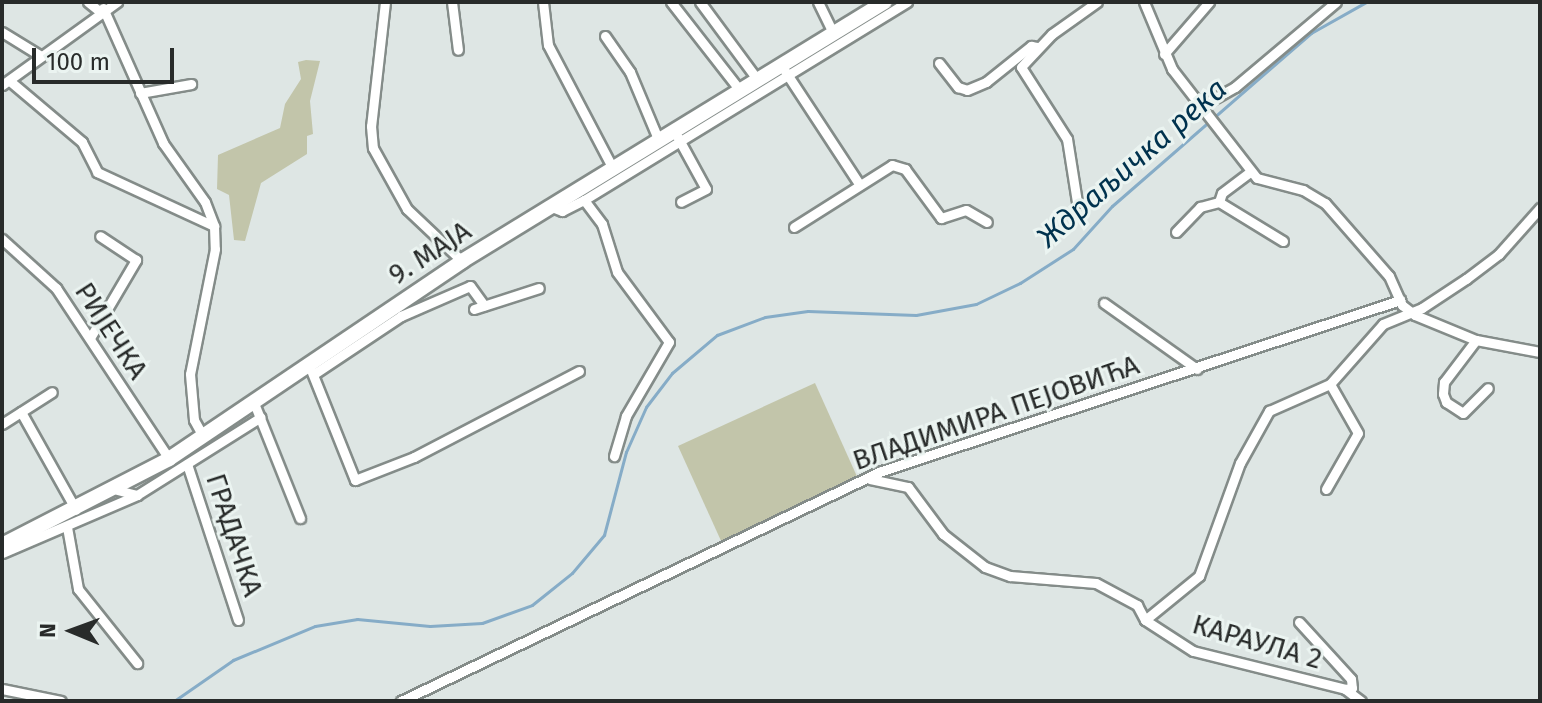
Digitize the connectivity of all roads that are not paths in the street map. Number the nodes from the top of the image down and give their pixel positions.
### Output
1 (88, 2) edge
2 (117, 2) edge
3 (385, 2) edge
4 (452, 2) edge
5 (543, 2) edge
6 (671, 2) edge
7 (700, 2) edge
8 (818, 2) edge
9 (907, 2) edge
10 (1097, 2) edge
11 (1144, 2) edge
12 (1209, 2) edge
13 (1336, 2) edge
14 (881, 3) edge
15 (101, 9) junction
16 (2, 32) edge
17 (833, 33) junction
18 (605, 36) dead end
19 (1037, 47) junction
20 (458, 50) dead end
21 (1164, 54) junction
22 (41, 56) junction
23 (939, 63) dead end
24 (784, 69) junction
25 (757, 79) junction
26 (7, 83) edge
27 (191, 84) dead end
28 (739, 89) junction
29 (140, 93) junction
30 (1203, 111) junction
31 (677, 135) junction
32 (658, 139) junction
33 (613, 169) junction
34 (1251, 171) junction
35 (860, 185) junction
36 (584, 200) junction
37 (681, 202) dead end
38 (1077, 202) dead end
39 (1219, 202) junction
40 (552, 207) junction
41 (1540, 208) edge
42 (987, 222) dead end
43 (214, 226) junction
44 (794, 227) dead end
45 (1176, 232) dead end
46 (100, 236) dead end
47 (2, 239) edge
48 (1283, 241) dead end
49 (462, 261) junction
50 (539, 288) dead end
51 (1400, 300) junction
52 (1104, 303) dead end
53 (1409, 311) junction
54 (90, 338) junction
55 (1476, 340) junction
56 (1540, 352) edge
57 (1197, 369) junction
58 (312, 370) junction
59 (579, 371) dead end
60 (1330, 384) junction
61 (1488, 388) dead end
62 (52, 392) dead end
63 (254, 403) junction
64 (21, 412) junction
65 (261, 417) junction
66 (2, 424) edge
67 (203, 436) junction
68 (614, 456) dead end
69 (169, 459) junction
70 (187, 464) junction
71 (870, 479) junction
72 (1326, 489) dead end
73 (117, 490) junction
74 (137, 495) junction
75 (76, 510) junction
76 (300, 518) dead end
77 (67, 527) junction
78 (2, 545) edge
79 (2, 553) edge
80 (238, 620) dead end
81 (1145, 620) junction
82 (1299, 622) dead end
83 (137, 663) dead end
84 (2, 689) edge
85 (1345, 689) junction
86 (61, 701) edge
87 (401, 701) edge
88 (1361, 701) edge

1 - 15 street
2 - 15 street
3 - 49 street
4 - 20 street
5 - 33 street
6 - 28 street
7 - 25 street
8 - 17 street
9 - 24 street
10 - 19 street
11 - 21 street
12 - 21 street
13 - 30 street
14 - 17 main road, 9. МАЈА
15 - 22 street
15 - 29 street
16 - 22 street
17 - 24 main road, 9. МАЈА
18 - 32 street
19 - 23 street
19 - 38 street
21 - 30 street
22 - 26 street
24 - 25 main road, 9. МАЈА
24 - 31 street
24 - 35 street
25 - 28 main road, 9. МАЈА
26 - 43 street
27 - 29 street
28 - 31 main road, 9. МАЈА
29 - 43 street
30 - 34 street
31 - 32 main road, 9. МАЈА
31 - 36 street
31 - 37 street
32 - 33 main road, 9. МАЈА
33 - 40 main road, 9. МАЈА
34 - 39 street
34 - 51 street
35 - 42 street
35 - 44 street
36 - 40 street
36 - 68 street
39 - 45 street
39 - 48 street
40 - 49 main road, 9. МАЈА
41 - 53 street, КАРАУЛА 2
43 - 67 street
46 - 54 street
47 - 54 street, РИЈЕЧКА
49 - 58 main road, 9. МАЈА
50 - 58 street
51 - 53 street
51 - 57 street, ВЛАДИМИРА ПЕЈОВИЋА
52 - 57 street
53 - 55 street
53 - 60 street, КАРАУЛА 2
54 - 69 street, РИЈЕЧКА
55 - 56 street
55 - 61 street
57 - 71 street, ВЛАДИМИРА ПЕЈОВИЋА
58 - 59 street
58 - 63 main road, 9. МАЈА
60 - 72 street
60 - 81 street, КАРАУЛА 2
62 - 64 street
63 - 65 street
63 - 67 main road, 9. МАЈА
64 - 66 street
64 - 75 street
65 - 70 street
65 - 76 street
67 - 69 main road, 9. МАЈА
69 - 73 main road, 9. МАЈА
70 - 74 street
70 - 80 street, ГРАДАЧКА
71 - 81 street
71 - 87 street, ВЛАДИМИРА ПЕЈОВИЋА
73 - 74 street
73 - 75 main road, 9. МАЈА
74 - 77 street
75 - 78 main road, 9. МАЈА
77 - 79 street
77 - 83 street
81 - 85 street, КАРАУЛА 2
82 - 85 street, КАРАУЛА 2
84 - 86 street
85 - 88 street

